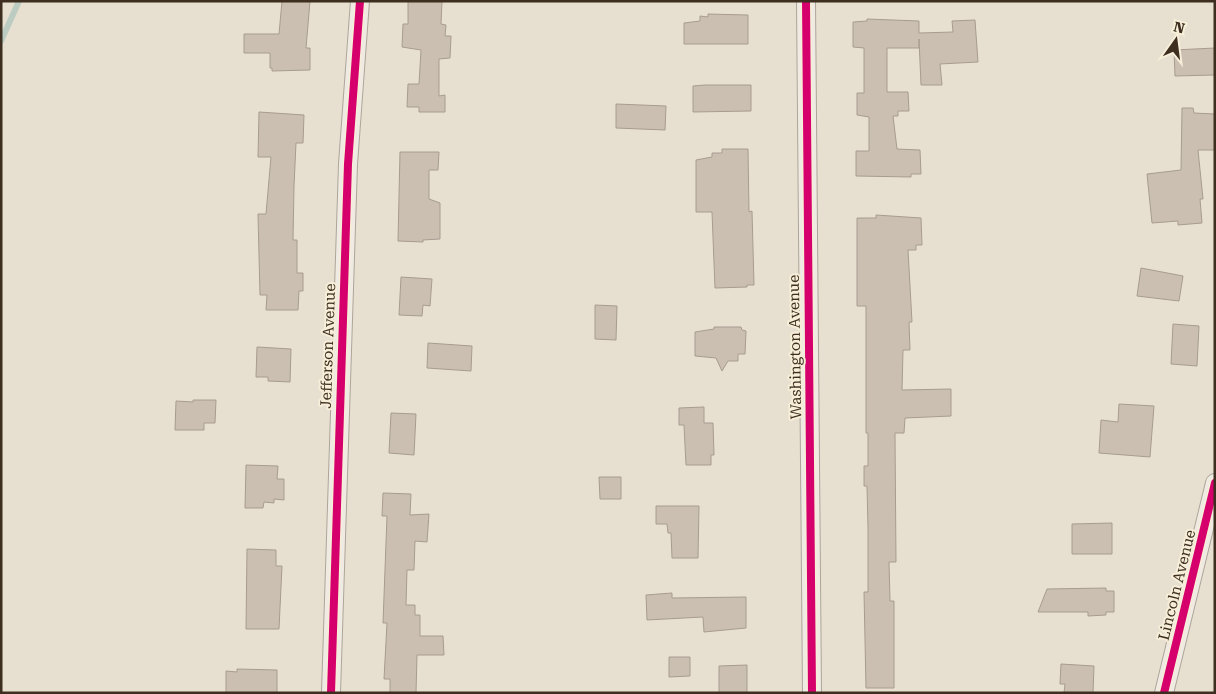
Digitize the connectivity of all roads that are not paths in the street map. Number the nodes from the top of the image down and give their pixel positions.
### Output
1 (360, 1) edge
2 (806, 1) edge
3 (1215, 483) edge
4 (331, 693) edge
5 (812, 693) edge
6 (1164, 693) edge

1 - 4 street, Jefferson Avenue
2 - 5 street, Washington Avenue
3 - 6 street, Lincoln Avenue

